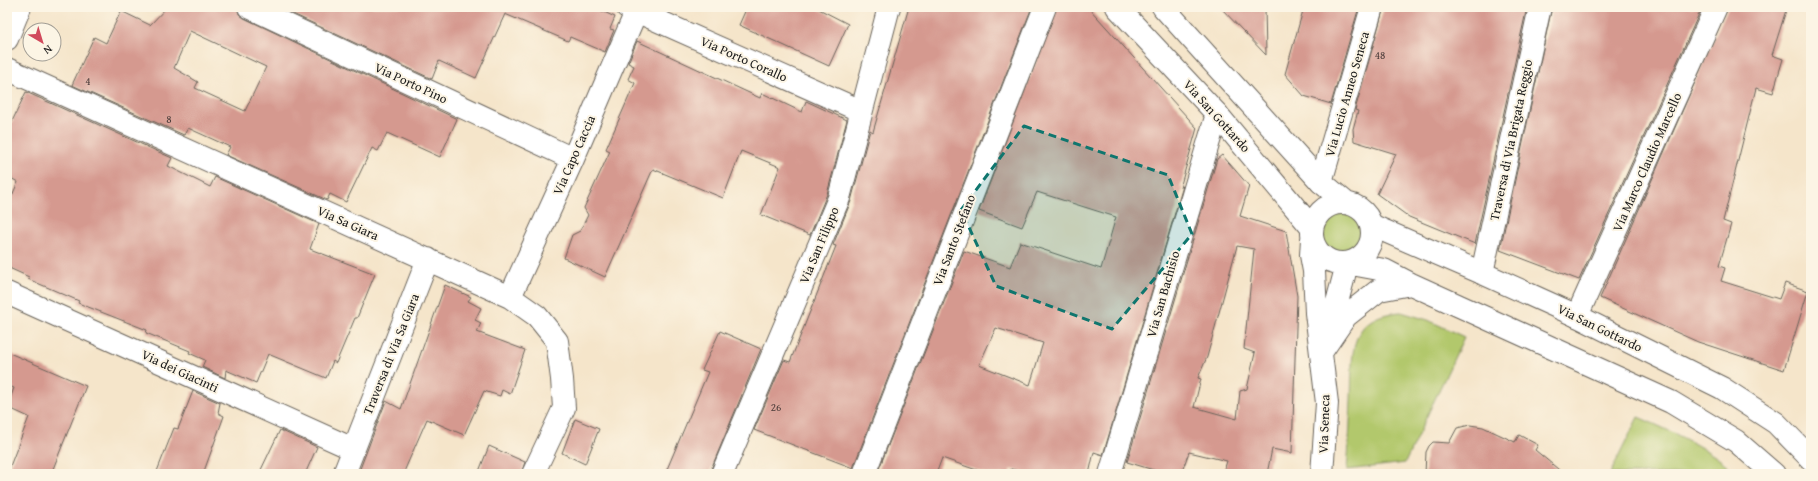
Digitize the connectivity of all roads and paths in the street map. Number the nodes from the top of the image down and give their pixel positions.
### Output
1 (20, 7) edge
2 (249, 7) edge
3 (889, 7) edge
4 (1045, 7) edge
5 (1117, 7) edge
6 (1163, 7) edge
7 (1372, 7) edge
8 (1540, 7) edge
9 (1716, 7) edge
10 (632, 9) edge
11 (7, 39) edge
12 (7, 69) edge
13 (861, 111) junction
14 (1217, 114) junction
15 (573, 159) junction
16 (1321, 182) junction
17 (1345, 202) junction
18 (1371, 226) junction
19 (1312, 234) junction
20 (428, 259) junction
21 (1348, 262) junction
22 (1482, 273) junction
23 (1411, 284) junction
24 (7, 293) edge
25 (510, 297) junction
26 (1577, 316) junction
27 (1334, 333) junction
28 (1322, 351) junction
29 (353, 449) junction
30 (1811, 459) edge
31 (535, 470) edge
32 (344, 474) edge
33 (722, 474) edge
34 (864, 474) edge
35 (1110, 474) edge
36 (1322, 474) edge
37 (1774, 474) edge

1 - 11 street
2 - 15 street, Via Porto Pino
3 - 13 street, Via San Filippo
4 - 34 street, Via Santo Stefano
5 - 14 street, Via San Gottardo
6 - 16 street
7 - 16 street, Via Lucio Anneo Seneca
8 - 22 street, Traversa di Via Brigata Reggio
9 - 26 street, Via Marco Claudio Marcello
10 - 13 street, Via Porto Corallo
10 - 15 street, Via Capo Caccia
12 - 20 street, Via Sa Giara
13 - 33 street, Via San Filippo
14 - 19 street, Via San Gottardo
14 - 35 street, Via San Bachisio
15 - 25 street, Via Capo Caccia
16 - 17 street
17 - 18 street
17 - 19 street
18 - 21 street
18 - 22 street, Via San Gottardo
19 - 21 street
19 - 28 street, Via Seneca
20 - 25 street, Via Sa Giara
20 - 29 street, Traversa di Via Sa Giara
21 - 23 street
21 - 27 street
22 - 26 street, Via San Gottardo
23 - 27 street
23 - 37 street
24 - 29 street, Via dei Giacinti
25 - 31 street, Via Sa Giara
26 - 30 street, Via San Gottardo
27 - 28 street
28 - 36 street, Via Seneca
29 - 32 street, Traversa di Via Sa Giara

